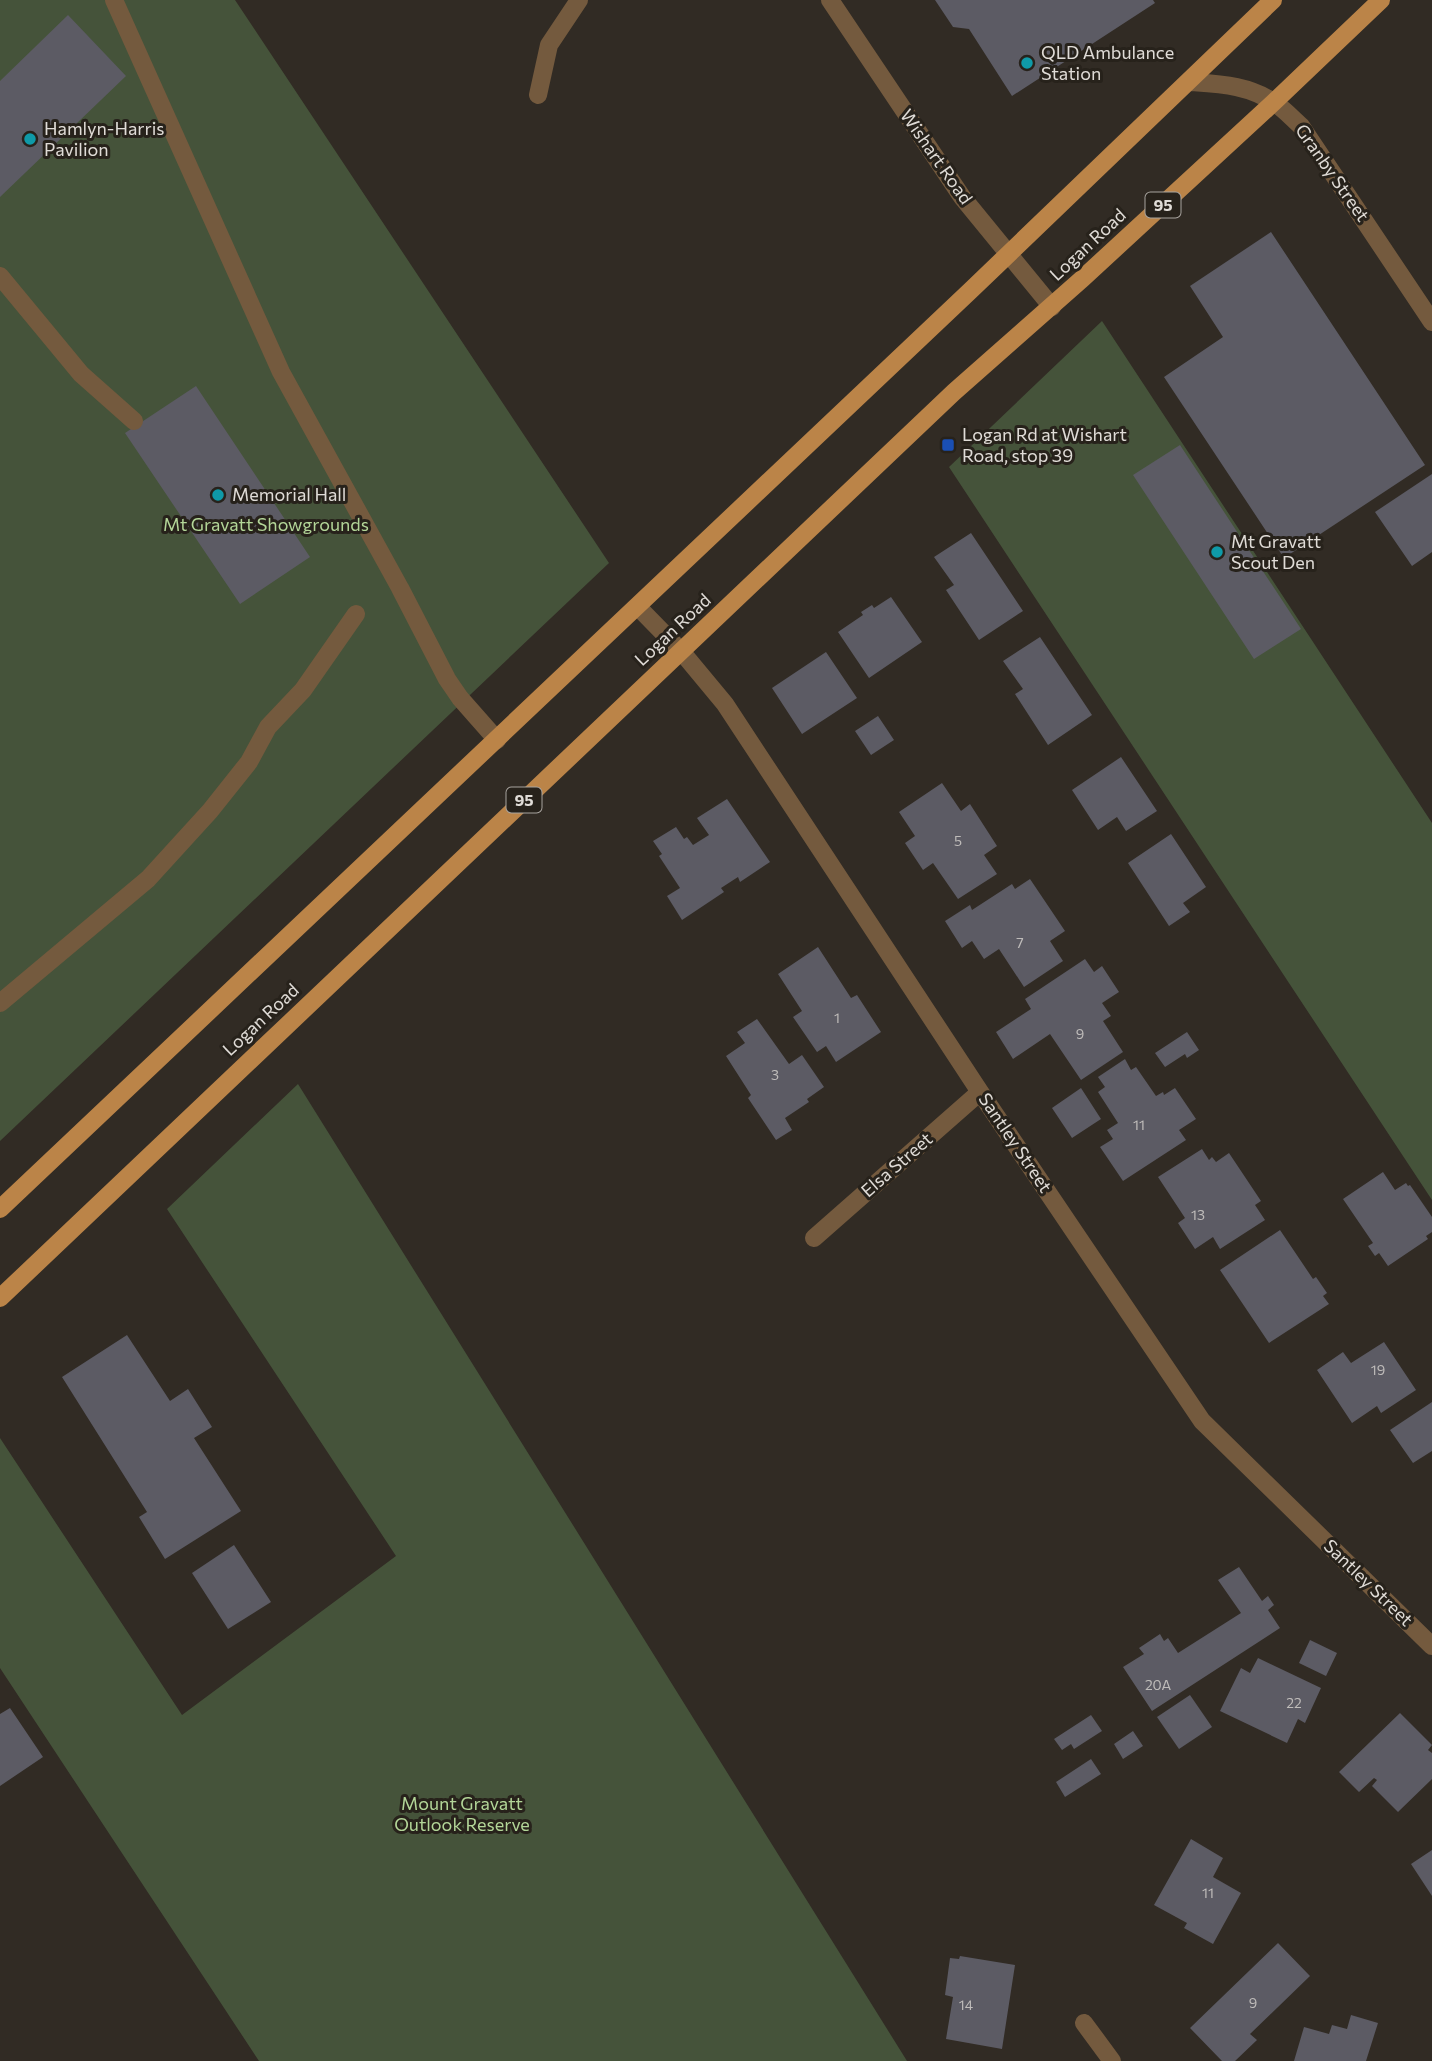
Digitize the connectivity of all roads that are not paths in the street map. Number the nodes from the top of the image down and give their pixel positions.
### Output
1 (114, 0) edge
2 (579, 0) edge
3 (830, 0) edge
4 (1273, 0) edge
5 (1381, 0) edge
6 (1190, 82) junction
7 (538, 95) dead end
8 (1274, 102) junction
9 (1009, 255) junction
10 (0, 276) edge
11 (1052, 307) junction
12 (1432, 322) edge
13 (134, 421) dead end
14 (638, 607) junction
15 (356, 614) dead end
16 (681, 651) junction
17 (496, 740) junction
18 (0, 1003) edge
19 (980, 1092) junction
20 (0, 1209) edge
21 (814, 1238) dead end
22 (0, 1298) edge
23 (1432, 1646) edge
24 (1084, 2023) dead end
25 (1112, 2061) edge

1 - 17 street
2 - 7 street
3 - 9 street, Wishart Road
4 - 6 main road
5 - 8 main road, Logan Road / 95
6 - 8 street, Granby Street
6 - 9 main road
8 - 11 main road, Logan Road / 95
8 - 12 street, Granby Street
9 - 11 street, Wishart Road
9 - 14 main road
10 - 13 street
11 - 16 main road, Logan Road / 95
14 - 16 street, Santley Street
14 - 17 main road
15 - 18 street
16 - 19 street, Santley Street
16 - 22 main road, Logan Road / 95
17 - 20 main road
19 - 21 street, Elsa Street
19 - 23 street, Santley Street
24 - 25 street

